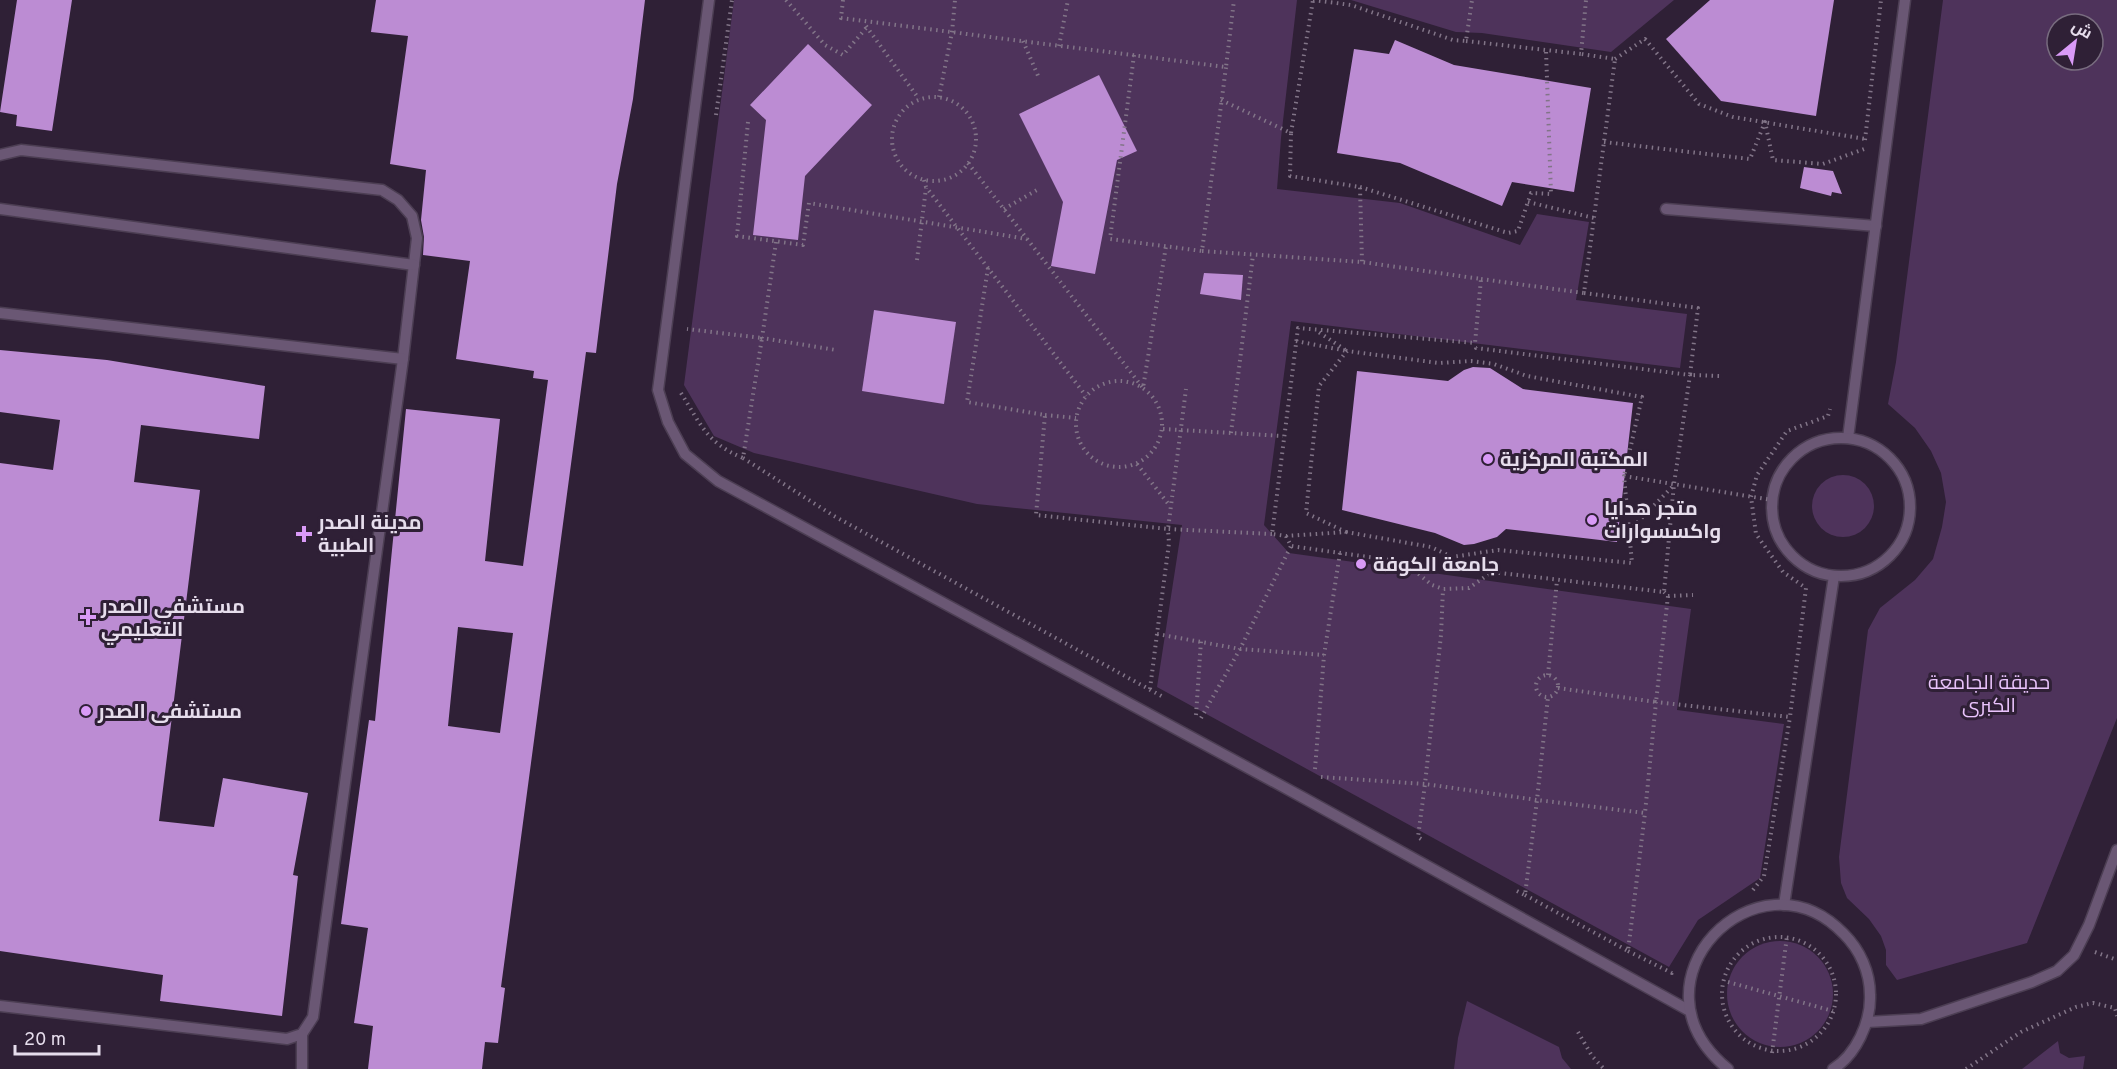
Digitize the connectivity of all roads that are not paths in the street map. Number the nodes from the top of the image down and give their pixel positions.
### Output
1 (709, 0) edge
2 (1905, 0) edge
3 (0, 155) edge
4 (0, 208) edge
5 (1666, 209) dead end
6 (1876, 226) junction
7 (414, 265) junction
8 (0, 313) edge
9 (403, 359) junction
10 (1848, 438) junction
11 (1834, 576) junction
12 (2117, 849) edge
13 (1785, 905) junction
14 (0, 1006) edge
15 (1690, 1011) junction
16 (1867, 1022) junction
17 (302, 1034) junction
18 (302, 1069) edge
19 (1728, 1069) edge
20 (1833, 1069) edge

1 - 15 lane
2 - 6 lane
3 - 7 lane
4 - 7 lane
5 - 6 lane
6 - 10 lane
7 - 9 lane
8 - 9 lane
9 - 17 lane
10 - 11 lane
10 - 11 lane
11 - 13 lane
12 - 16 lane
13 - 15 lane
13 - 16 lane
14 - 17 lane
15 - 19 lane
16 - 20 lane
17 - 18 lane

